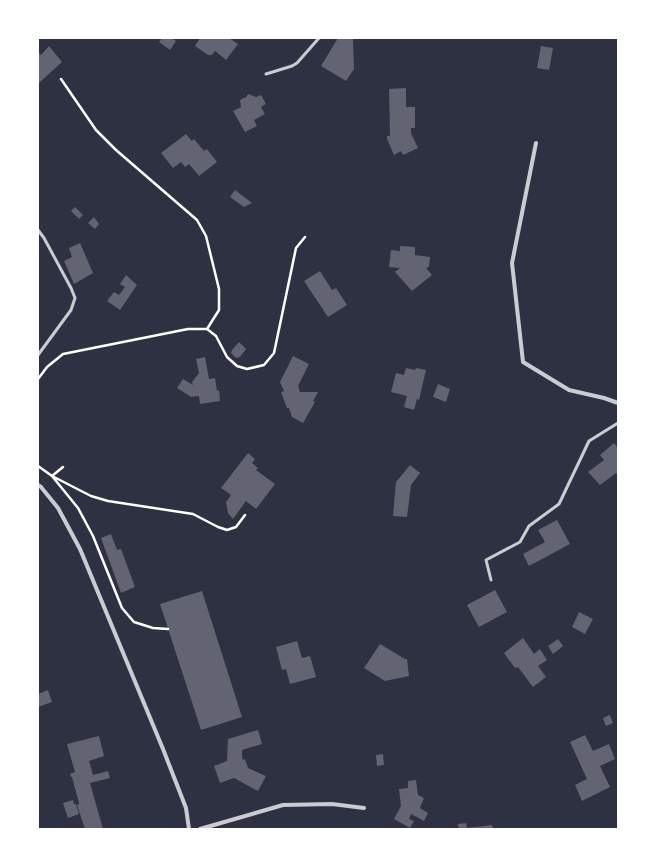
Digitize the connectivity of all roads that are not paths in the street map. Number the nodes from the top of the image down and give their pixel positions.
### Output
1 (319, 38) edge
2 (266, 74) dead end
3 (536, 143) dead end
4 (38, 230) edge
5 (38, 355) edge
6 (618, 403) edge
7 (618, 423) edge
8 (38, 485) edge
9 (491, 580) dead end
10 (364, 808) dead end
11 (188, 829) edge
12 (200, 829) edge

1 - 2 lane
3 - 6 street
4 - 5 lane
7 - 9 lane
8 - 11 street
10 - 12 street

